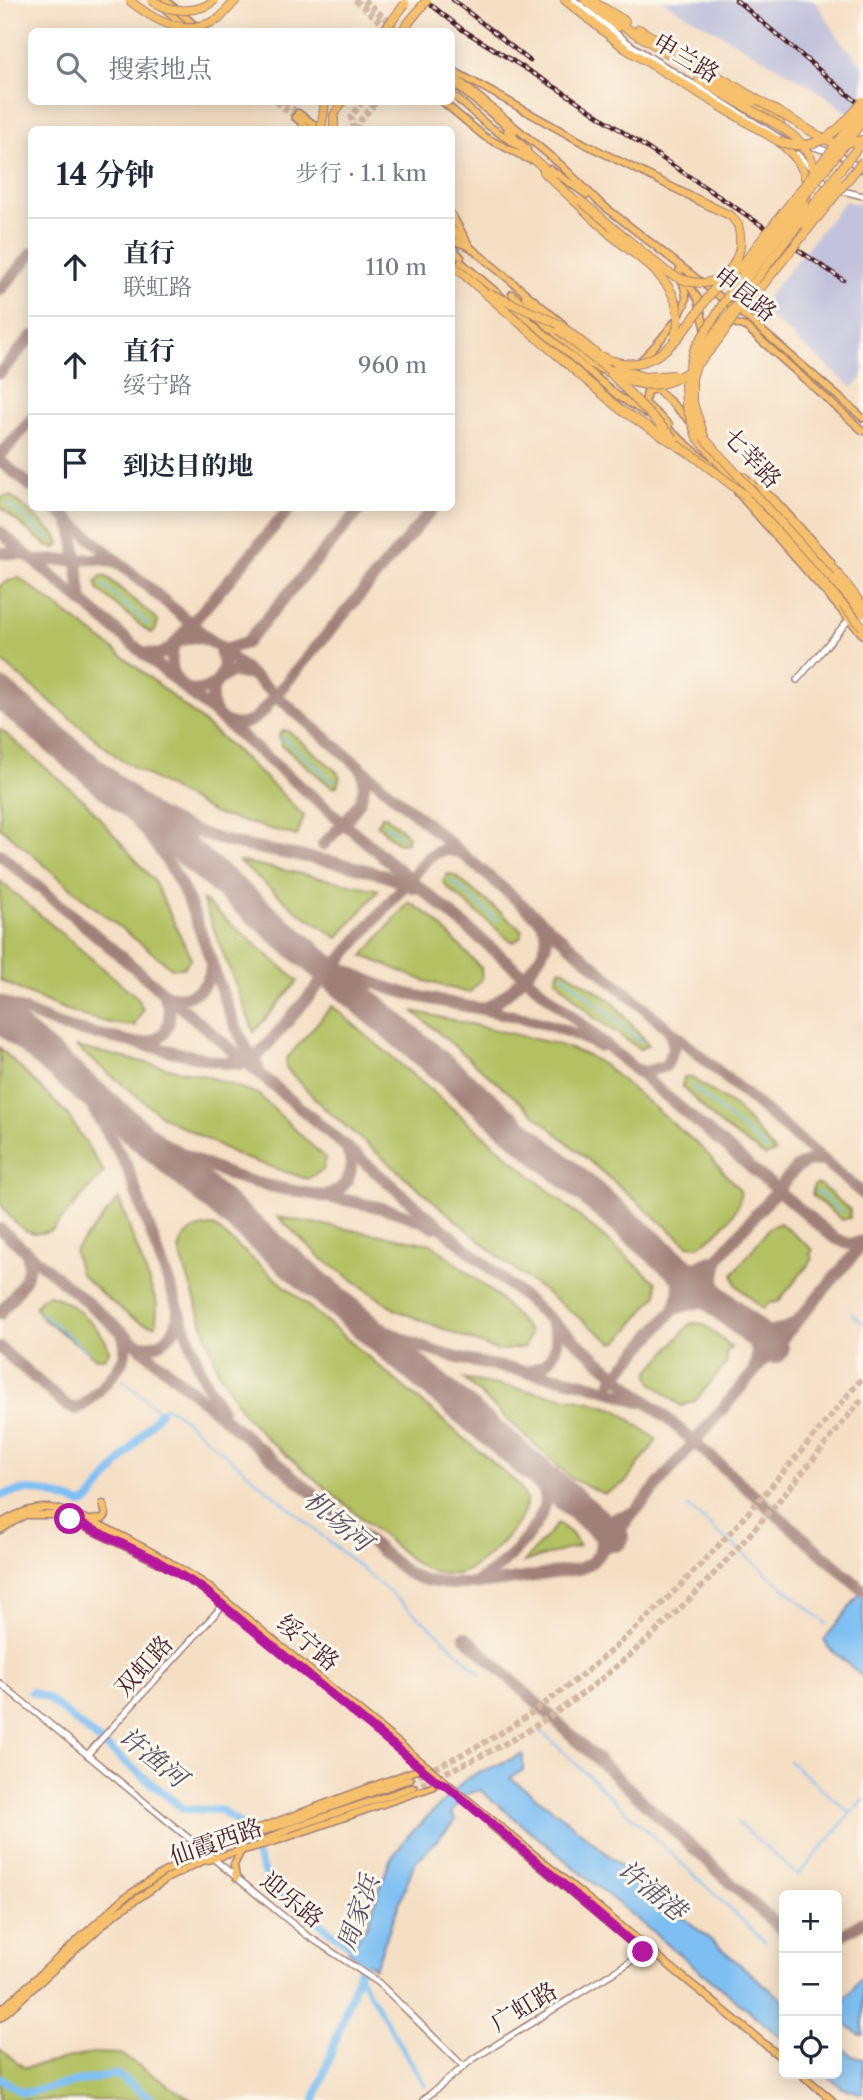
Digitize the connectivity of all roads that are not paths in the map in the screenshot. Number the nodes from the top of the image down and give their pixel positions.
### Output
1 (129, 0) edge
2 (153, 0) edge
3 (165, 0) edge
4 (215, 0) edge
5 (236, 0) edge
6 (409, 0) edge
7 (427, 0) edge
8 (565, 0) edge
9 (574, 0) edge
10 (585, 0) edge
11 (592, 0) edge
12 (616, 22) dead end
13 (186, 28) edge
14 (198, 28) edge
15 (386, 28) edge
16 (404, 28) edge
17 (455, 75) edge
18 (455, 76) edge
19 (455, 85) edge
20 (455, 97) edge
21 (863, 102) edge
22 (754, 104) junction
23 (325, 105) edge
24 (340, 105) edge
25 (447, 105) edge
26 (863, 110) edge
27 (781, 115) junction
28 (495, 120) junction
29 (863, 121) edge
30 (307, 126) edge
31 (314, 126) edge
32 (321, 126) edge
33 (334, 126) edge
34 (863, 126) edge
35 (811, 132) junction
36 (796, 136) junction
37 (781, 140) junction
38 (531, 141) junction
39 (861, 142) edge
40 (821, 148) junction
41 (524, 151) junction
42 (534, 155) junction
43 (863, 161) edge
44 (863, 170) edge
45 (811, 171) junction
46 (544, 173) junction
47 (558, 181) junction
48 (861, 195) edge
49 (694, 198) joint
50 (600, 203) junction
51 (455, 220) edge
52 (794, 229) junction
53 (455, 232) edge
54 (455, 241) edge
55 (470, 247) junction
56 (655, 249) junction
57 (455, 252) edge
58 (455, 267) tunnel mouth
59 (679, 271) junction
60 (512, 283) junction
61 (478, 287) junction
62 (533, 307) junction
63 (708, 326) junction
64 (729, 326) junction
65 (559, 330) joint
66 (673, 342) junction
67 (655, 344) junction
68 (701, 349) junction
69 (598, 355) junction
70 (606, 368) junction
71 (684, 373) junction
72 (863, 418) edge
73 (863, 431) edge
74 (678, 434) junction
75 (710, 441) junction
76 (694, 456) junction
77 (740, 473) junction
78 (746, 496) junction
79 (863, 604) edge
80 (863, 613) edge
81 (849, 619) junction
82 (863, 627) edge
83 (863, 635) edge
84 (797, 680) dead end
85 (103, 1504) dead end
86 (72, 1514) junction
87 (0, 1524) edge
88 (0, 1530) edge
89 (135, 1548) junction
90 (226, 1603) junction
91 (0, 1683) edge
92 (87, 1755) junction
93 (424, 1767) junction
94 (410, 1779) tunnel mouth
95 (442, 1782) junction
96 (413, 1787) tunnel mouth
97 (272, 1834) junction
98 (238, 1839) junction
99 (216, 1844) junction
100 (198, 1846) junction
101 (243, 1849) junction
102 (205, 1853) junction
103 (213, 1858) junction
104 (236, 1878) junction
105 (645, 1950) junction
106 (17, 1999) junction
107 (0, 2011) edge
108 (0, 2018) edge
109 (779, 2056) edge
110 (463, 2066) junction
111 (807, 2079) edge
112 (423, 2100) edge
113 (832, 2100) edge

1 - 5 highway, bridge
2 - 4 highway, bridge
2 - 13 main road
3 - 14 main road
6 - 15 highway, bridge
7 - 16 highway, bridge
8 - 37 highway
9 - 37 street, 申兰路
10 - 36 highway, bridge
11 - 27 highway, bridge
12 - 22 highway
17 - 49 main road, 申昆路
18 - 38 main road, 申昆路
19 - 28 main road, 申昆路
20 - 41 main road, 申昆路
21 - 37 highway, bridge
22 - 27 highway, bridge
22 - 36 highway, bridge
23 - 32 highway, bridge
24 - 33 highway
25 - 46 main road
26 - 47 highway, bridge
27 - 35 highway, bridge
28 - 38 main road, 申昆路
28 - 42 main road
29 - 63 highway, bridge
30 - 31 main road
34 - 35 highway, bridge
35 - 39 highway, bridge
36 - 63 highway, bridge
37 - 40 street, 申兰路
37 - 45 street, 申兰路
37 - 52 highway, bridge
38 - 50 main road, 申昆路
39 - 52 highway, bridge
39 - 64 highway, bridge
40 - 44 street, 申兰路
40 - 45 street
41 - 42 main road, 申昆路
41 - 47 highway
42 - 50 main road, 申昆路
43 - 64 highway, bridge
45 - 48 street, 申兰路
46 - 47 highway
46 - 66 highway, bridge
49 - 66 highway, bridge
50 - 56 main road, 申昆路
51 - 55 main road
52 - 80 highway, bridge
53 - 55 main road
54 - 55 main road
55 - 60 main road
56 - 59 main road
56 - 72 main road, 申昆路
57 - 74 main road, 七莘路
58 - 61 highway
59 - 67 main road
59 - 68 main road
60 - 62 main road
60 - 67 main road
61 - 69 highway, bridge
61 - 76 highway, bridge
62 - 65 main road
62 - 67 main road
63 - 78 highway, bridge
64 - 71 highway, bridge
65 - 70 highway, bridge
66 - 69 highway, bridge
68 - 73 main road, 申昆路
68 - 75 main road
69 - 71 highway, bridge
70 - 71 highway, bridge
70 - 76 highway, bridge
74 - 75 main road, 七莘路
74 - 81 main road, 七莘路
75 - 77 main road, 七莘路
76 - 78 highway, bridge
77 - 79 highway, bridge
77 - 79 main road, 七莘路
78 - 82 highway, bridge
79 - 81 street
81 - 83 main road, 七莘路
81 - 84 street
85 - 86 main road
86 - 87 main road
86 - 89 main road
88 - 89 main road
89 - 90 main road, 绥宁路
90 - 92 street, 双虹路
90 - 93 main road, 绥宁路
91 - 92 street, 迎乐路
92 - 100 street, 迎乐路
93 - 95 main road, 绥宁路
93 - 97 main road, 仙霞西路
94 - 97 main road
95 - 97 main road
95 - 105 main road, 绥宁路
96 - 97 main road
97 - 98 main road
97 - 101 main road, 仙霞西路
98 - 99 main road, 仙霞西路
98 - 102 main road, 仙霞西路
99 - 100 main road
99 - 102 main road, 仙霞西路
100 - 102 street, 迎乐路
101 - 103 main road, 仙霞西路
101 - 104 main road
102 - 103 street, 迎乐路
102 - 106 main road, 仙霞西路
103 - 104 street, 迎乐路
103 - 106 main road, 仙霞西路
104 - 110 street, 迎乐路
105 - 109 main road
105 - 110 street, 广虹路
106 - 107 main road, 仙霞西路
106 - 108 main road, 仙霞西路
110 - 112 street, 广虹路
111 - 113 main road

